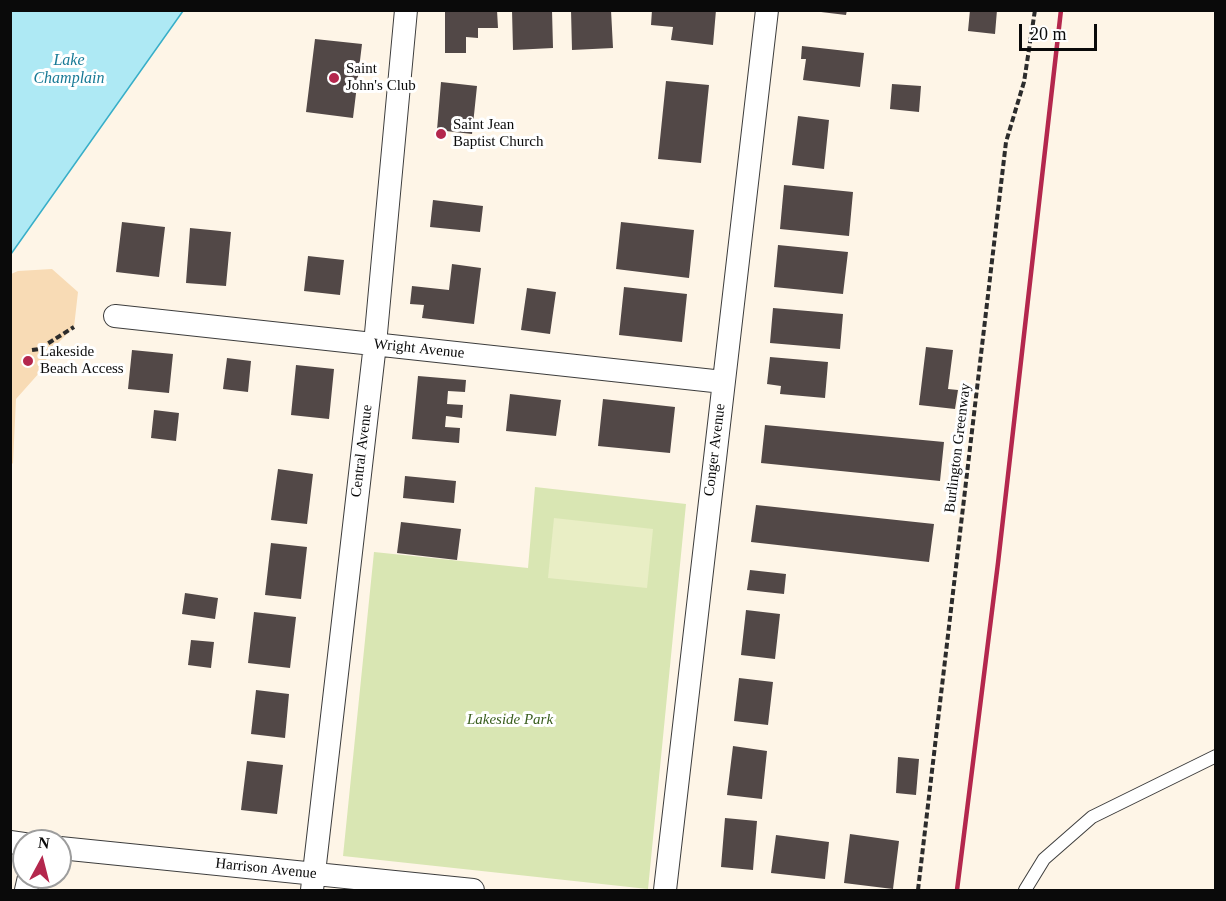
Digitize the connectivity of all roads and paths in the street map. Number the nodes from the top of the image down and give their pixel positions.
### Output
1 (406, 10) edge
2 (767, 10) edge
3 (1035, 10) edge
4 (115, 316) dead end
5 (74, 327) dead end
6 (375, 344) junction
7 (32, 350) dead end
8 (723, 382) junction
9 (1215, 756) edge
10 (72, 850) edge
11 (313, 882) edge
12 (473, 891) edge
13 (665, 891) edge
14 (918, 891) edge
15 (1025, 891) edge

1 - 6 street, Central Avenue
2 - 8 street, Conger Avenue
3 - 14 path, Burlington Greenway
4 - 6 street, Wright Avenue
5 - 7 path
6 - 8 street, Wright Avenue
6 - 11 street, Central Avenue
8 - 13 street, Conger Avenue
9 - 15 lane
10 - 11 street, Harrison Avenue
11 - 12 street, Harrison Avenue

